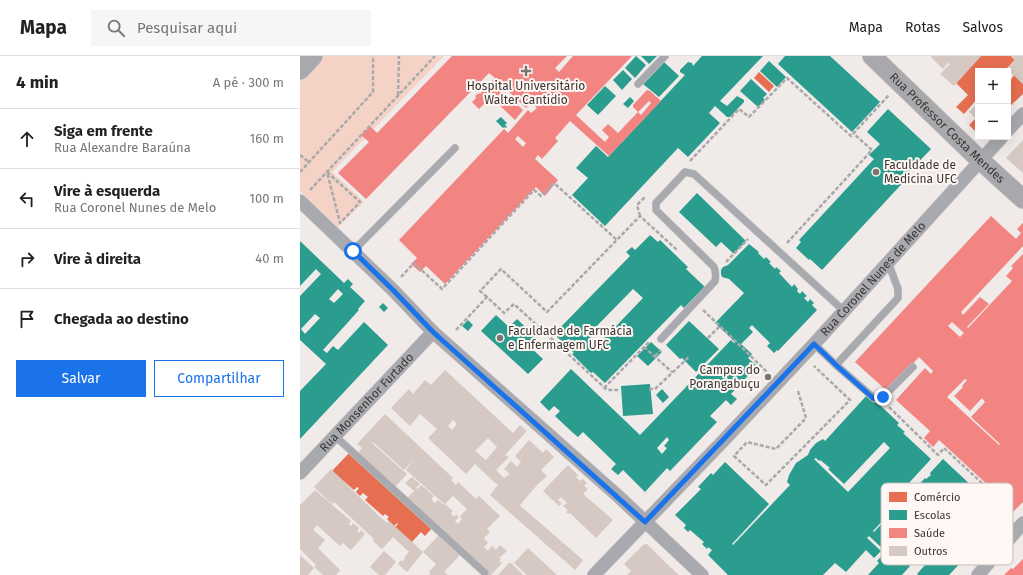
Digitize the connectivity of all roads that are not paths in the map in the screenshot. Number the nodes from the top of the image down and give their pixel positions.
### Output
1 (314, 56) edge
2 (665, 56) edge
3 (872, 56) edge
4 (300, 70) edge
5 (638, 84) dead end
6 (1023, 114) edge
7 (1011, 127) edge
8 (999, 140) edge
9 (455, 148) dead end
10 (980, 160) junction
11 (303, 198) edge
12 (1023, 199) edge
13 (353, 251) junction
14 (888, 262) junction
15 (844, 311) junction
16 (433, 332) junction
17 (657, 338) road end
18 (814, 344) junction
19 (836, 365) junction
20 (913, 367) dead end
21 (335, 436) junction
22 (300, 474) edge
23 (645, 522) junction
24 (1023, 523) edge
25 (1013, 535) edge
26 (987, 565) edge
27 (485, 573) dead end
28 (594, 575) edge
29 (702, 575) edge
30 (978, 575) edge

1 - 4 street
2 - 5 lane
3 - 10 street, Rua Professor Costa Mendes
6 - 7 street
8 - 10 street, Rua Coronel Nunes de Melo
9 - 13 lane
10 - 12 street, Rua Professor Costa Mendes
10 - 14 street, Rua Coronel Nunes de Melo
11 - 13 street
13 - 16 street
14 - 15 street, Rua Coronel Nunes de Melo
14 - 19 lane
15 - 17 lane
15 - 18 street, Rua Coronel Nunes de Melo
16 - 21 street, Rua Monsenhor Furtado
16 - 23 street
18 - 19 lane
18 - 23 street, Rua Coronel Nunes de Melo
19 - 20 lane
21 - 22 street, Rua Monsenhor Furtado
21 - 27 lane
23 - 28 street, Rua Coronel Nunes de Melo
23 - 29 street
24 - 25 street
26 - 30 street

